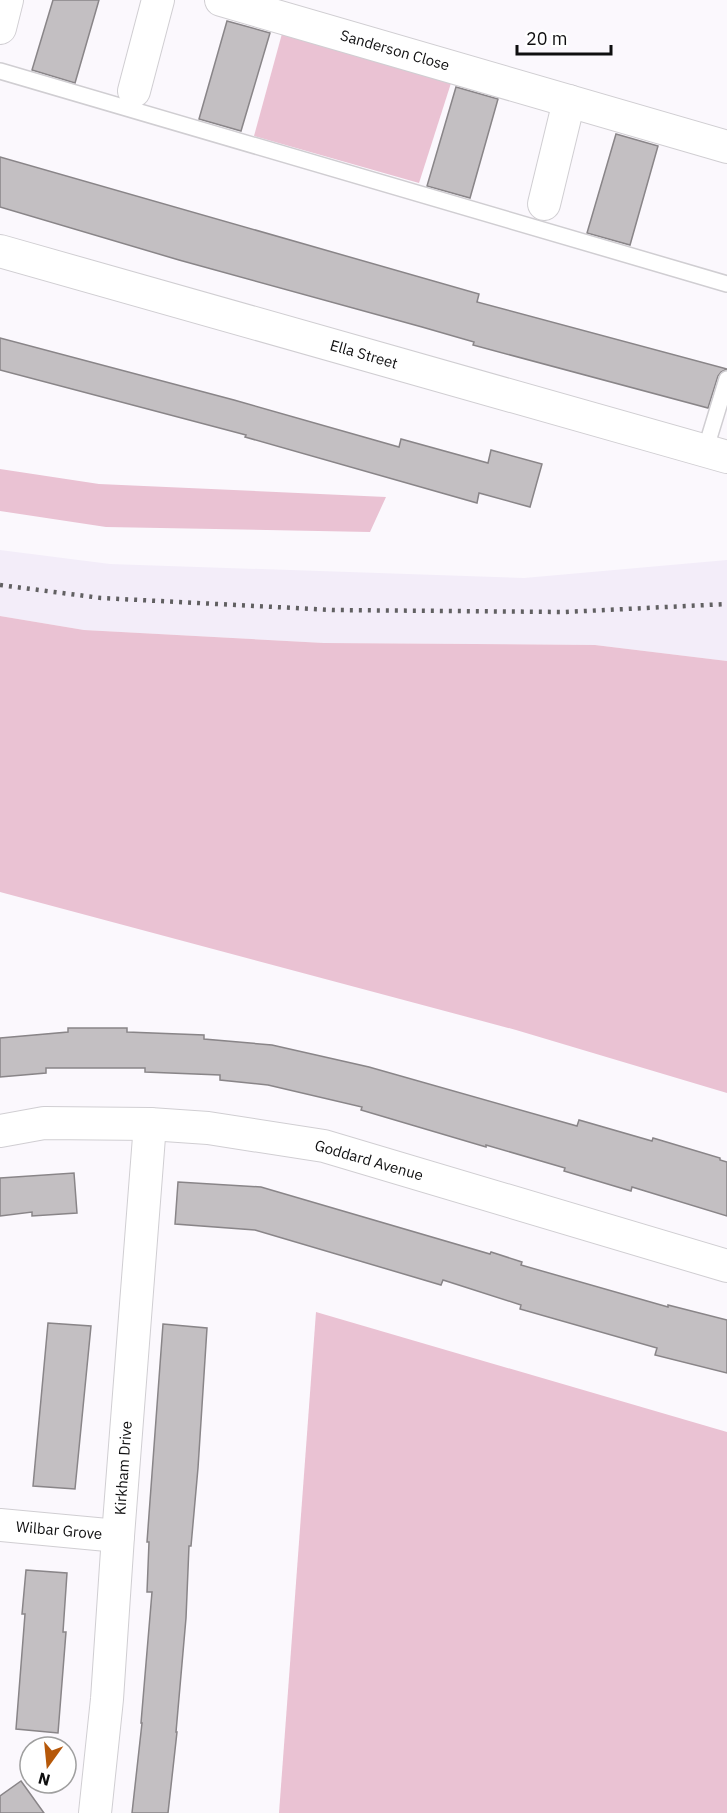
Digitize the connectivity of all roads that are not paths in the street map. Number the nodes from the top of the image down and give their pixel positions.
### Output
1 (8, 0) edge
2 (158, 0) edge
3 (221, 0) edge
4 (0, 28) edge
5 (0, 71) edge
6 (134, 91) dead end
7 (569, 101) junction
8 (727, 147) edge
9 (544, 204) dead end
10 (0, 250) edge
11 (727, 284) edge
12 (727, 379) edge
13 (716, 454) edge
14 (150, 1124) junction
15 (0, 1131) edge
16 (727, 1266) edge
17 (0, 1525) edge
18 (118, 1536) junction
19 (95, 1813) edge

1 - 4 street
2 - 6 street
3 - 7 street, Sanderson Close
5 - 11 lane
7 - 8 street, Sanderson Close
7 - 9 street
10 - 13 street, Ella Street
12 - 13 lane
14 - 15 street, Goddard Avenue
14 - 16 street, Goddard Avenue
14 - 18 street, Kirkham Drive
17 - 18 street, Wilbar Grove
18 - 19 street, Kirkham Drive

